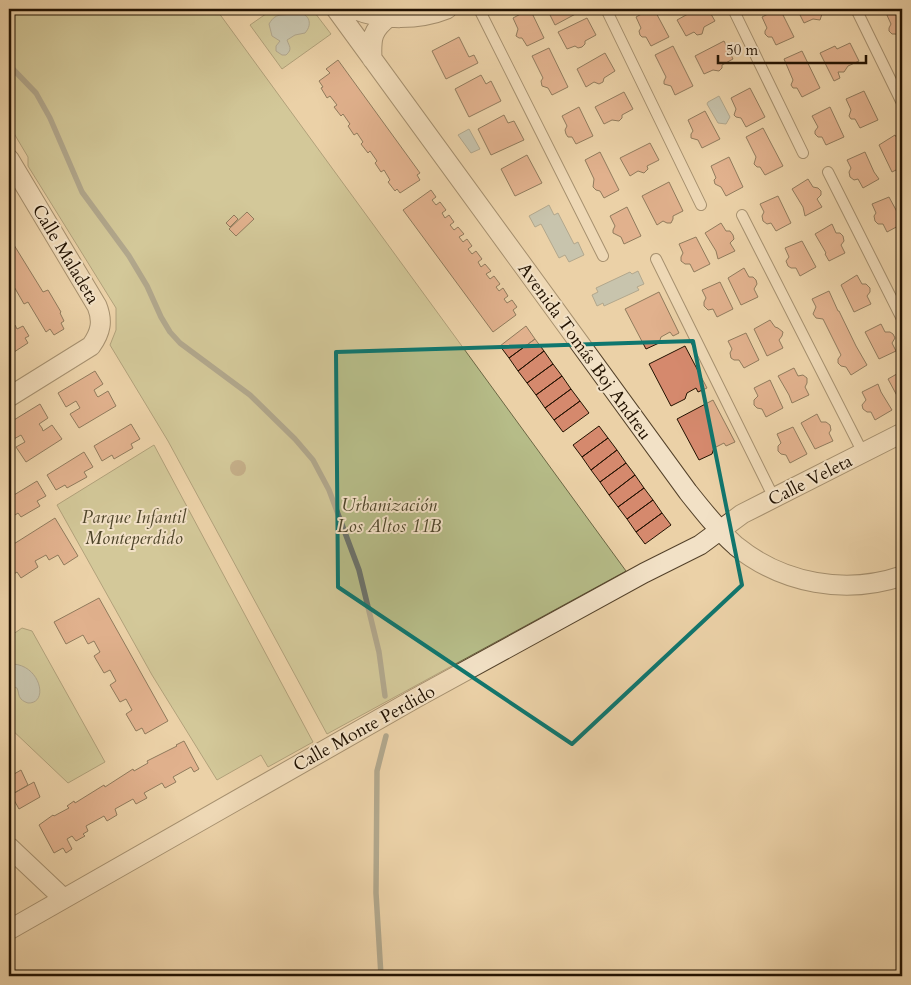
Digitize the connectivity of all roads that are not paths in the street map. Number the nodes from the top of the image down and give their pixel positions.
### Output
1 (336, 9) edge
2 (354, 9) edge
3 (447, 9) edge
4 (479, 9) edge
5 (606, 9) edge
6 (733, 9) edge
7 (856, 9) edge
8 (389, 17) junction
9 (372, 59) junction
10 (902, 103) edge
11 (804, 153) dead end
12 (9, 159) edge
13 (828, 172) dead end
14 (701, 205) dead end
15 (742, 215) dead end
16 (603, 256) dead end
17 (656, 259) dead end
18 (902, 319) edge
19 (9, 397) edge
20 (902, 433) edge
21 (863, 453) junction
22 (774, 498) junction
23 (720, 530) junction
24 (902, 576) edge
25 (9, 847) edge
26 (63, 898) junction
27 (9, 930) edge

1 - 9 street, Avenida Tomás Boj Andreu
2 - 8 street
3 - 8 street
4 - 16 lane
5 - 14 lane
6 - 11 lane
7 - 10 lane
8 - 9 street
9 - 23 street, Avenida Tomás Boj Andreu
12 - 19 street, Calle Maladeta
13 - 18 lane
15 - 21 lane
17 - 22 lane
20 - 21 street, Calle Veleta
21 - 22 street, Calle Veleta
22 - 23 street, Calle Veleta
23 - 24 street, Avenida Tomás Boj Andreu
23 - 26 street, Calle Monte Perdido
25 - 26 street
26 - 27 street, Calle Monte Perdido

